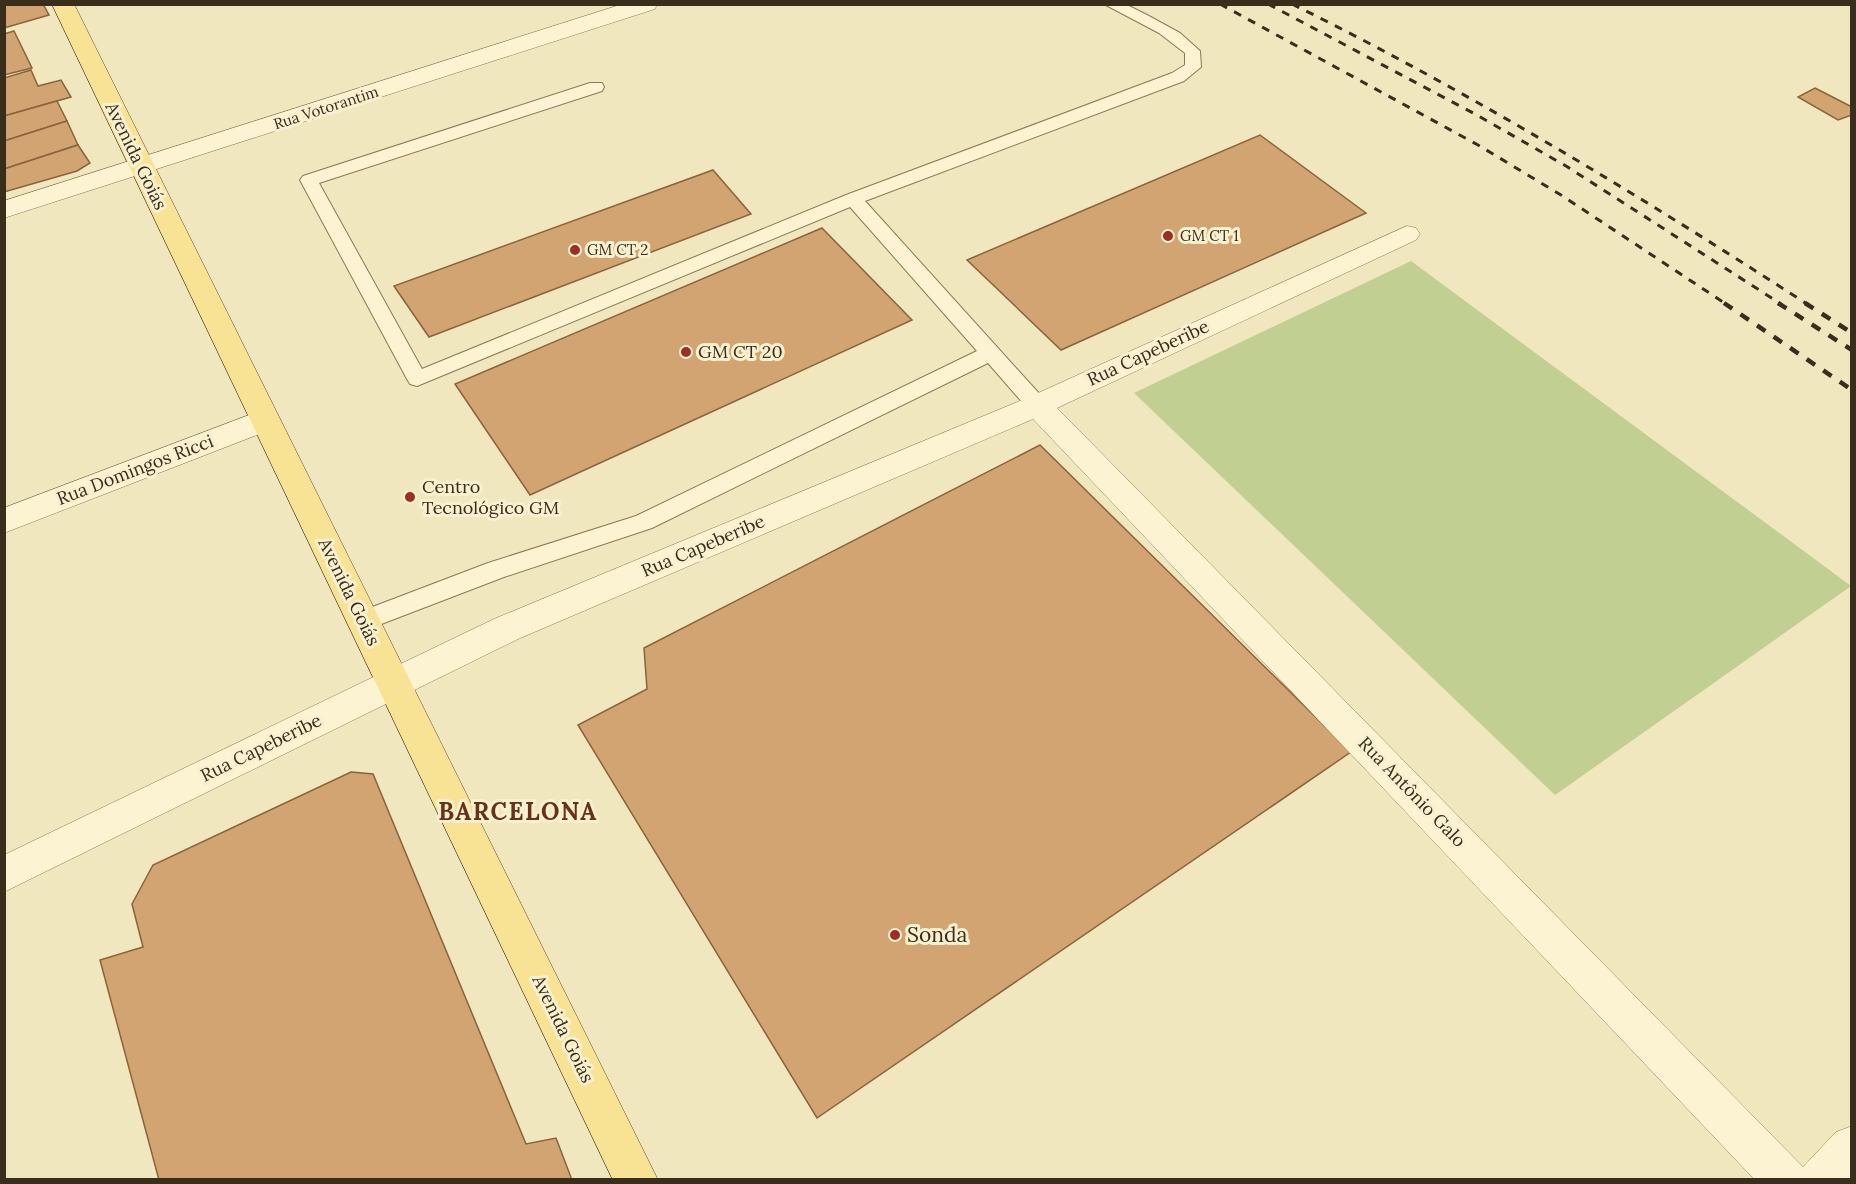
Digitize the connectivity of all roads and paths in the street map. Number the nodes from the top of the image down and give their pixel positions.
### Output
1 (63, 4) edge
2 (1111, 4) edge
3 (631, 7) edge
4 (596, 87) dead end
5 (142, 168) junction
6 (853, 199) junction
7 (4, 210) edge
8 (1407, 234) dead end
9 (991, 353) junction
10 (1038, 405) junction
11 (265, 420) junction
12 (4, 521) edge
13 (363, 621) junction
14 (394, 683) junction
15 (4, 874) edge
16 (1851, 1149) edge
17 (636, 1179) edge
18 (1786, 1179) edge
19 (1820, 1179) edge

1 - 5 main road, Avenida Goiás
2 - 6 lane
3 - 5 street, Rua Votorantim
4 - 6 lane
5 - 7 street, Rua Votorantim
5 - 11 main road, Avenida Goiás
6 - 9 lane
8 - 10 street, Rua Capeberibe
9 - 10 lane
9 - 13 lane
10 - 14 street, Rua Capeberibe
10 - 18 street, Rua Antônio Galo
11 - 12 street, Rua Domingos Ricci
11 - 13 main road, Avenida Goiás
13 - 14 main road, Avenida Goiás
14 - 15 street, Rua Capeberibe
14 - 17 main road, Avenida Goiás
16 - 19 street

